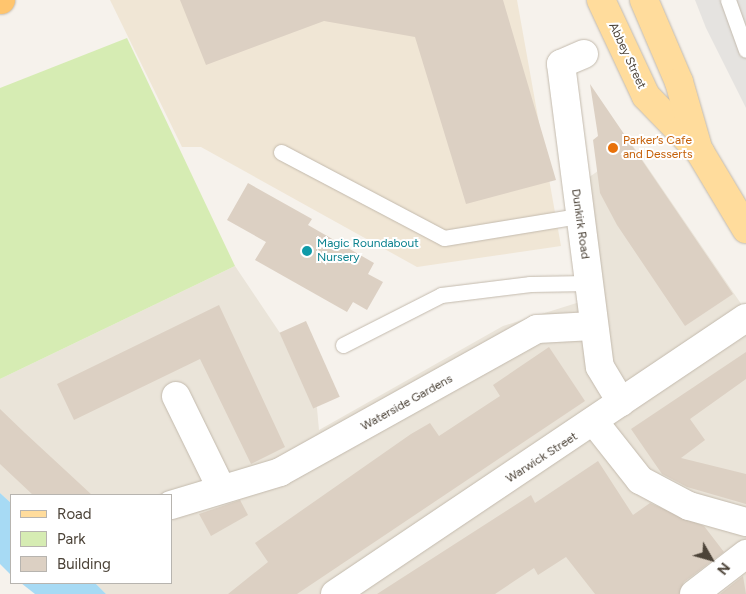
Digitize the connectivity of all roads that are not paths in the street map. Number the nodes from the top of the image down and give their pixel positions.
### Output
1 (601, 0) edge
2 (644, 0) edge
3 (728, 0) edge
4 (746, 50) edge
5 (584, 54) dead end
6 (282, 152) dead end
7 (700, 152) junction
8 (578, 216) junction
9 (746, 229) edge
10 (589, 283) junction
11 (746, 318) edge
12 (594, 326) junction
13 (342, 345) dead end
14 (176, 396) dead end
15 (621, 402) junction
16 (595, 423) junction
17 (221, 488) junction
18 (172, 505) edge
19 (746, 522) edge
20 (746, 554) edge
21 (335, 594) edge
22 (694, 594) edge

1 - 7 main road, Abbey Street
2 - 7 main road, Abbey Street
3 - 4 lane
5 - 8 street, Dunkirk Road
6 - 8 lane
7 - 9 main road, Abbey Street
8 - 10 street, Dunkirk Road
10 - 12 street, Dunkirk Road
10 - 13 lane
11 - 15 street, Warwick Street
12 - 15 street, Dunkirk Road
12 - 17 street, Waterside Gardens
14 - 17 street
15 - 16 street, Warwick Street
16 - 19 street
16 - 21 street, Warwick Street
17 - 18 street, Waterside Gardens
20 - 22 street

